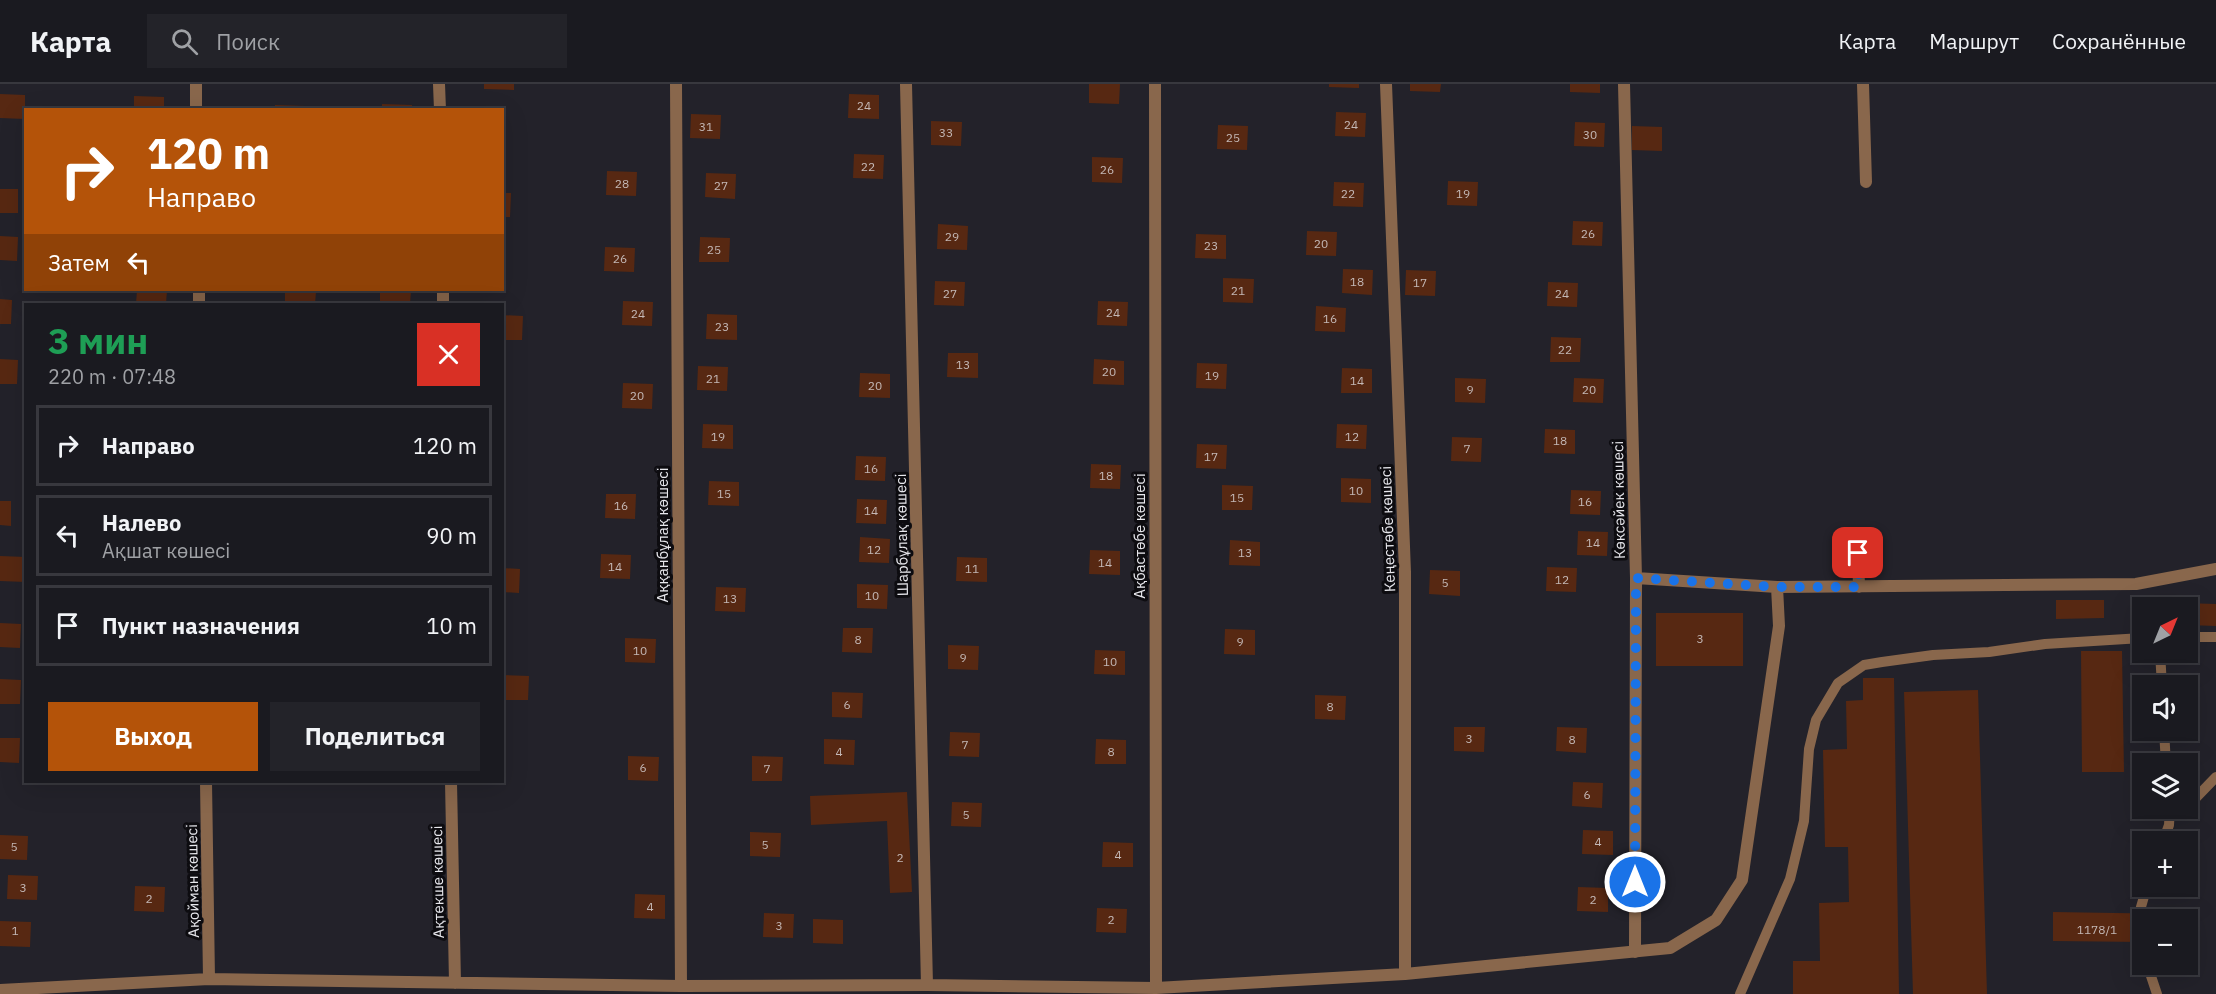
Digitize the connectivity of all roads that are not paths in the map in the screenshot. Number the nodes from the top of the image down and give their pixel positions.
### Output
1 (196, 84) edge
2 (439, 84) edge
3 (676, 84) edge
4 (906, 84) edge
5 (1155, 84) edge
6 (1386, 84) edge
7 (1624, 84) edge
8 (1863, 84) edge
9 (196, 108) edge
10 (440, 108) edge
11 (1866, 182) dead end
12 (1858, 553) dead end
13 (2216, 569) edge
14 (1636, 578) junction
15 (1777, 587) junction
16 (1859, 587) junction
17 (2198, 637) edge
18 (2216, 637) edge
19 (2132, 639) edge
20 (2216, 777) edge
21 (206, 783) edge
22 (451, 783) edge
23 (2198, 796) edge
24 (2169, 819) edge
25 (2175, 819) edge
26 (2169, 825) junction
27 (2167, 831) edge
28 (1635, 952) junction
29 (1405, 974) junction
30 (2151, 975) edge
31 (209, 979) junction
32 (455, 982) junction
33 (927, 985) junction
34 (681, 986) junction
35 (1156, 988) junction
36 (0, 990) edge
37 (1740, 994) edge
38 (2157, 994) edge

1 - 9 street
2 - 10 street
3 - 34 street, Аққанбұлақ көшесі
4 - 33 street, Шарбұлақ көшесі
5 - 35 street, Ақбастөбе көшесі
6 - 29 street, Кеңестөбе көшесі
7 - 14 street, Көксәйек көшесі
8 - 11 street
12 - 16 street
13 - 16 street
14 - 15 street
14 - 28 street, Көксәйек көшесі
15 - 16 street
15 - 28 street
17 - 18 lane
19 - 37 lane
20 - 23 lane
21 - 31 street, Ақойман көшесі
22 - 32 street, Ақтекше көшесі
24 - 26 lane
25 - 26 lane
26 - 27 lane
28 - 29 street
29 - 35 street
30 - 38 lane
31 - 32 street
31 - 36 street
32 - 34 street
33 - 34 street
33 - 35 street

